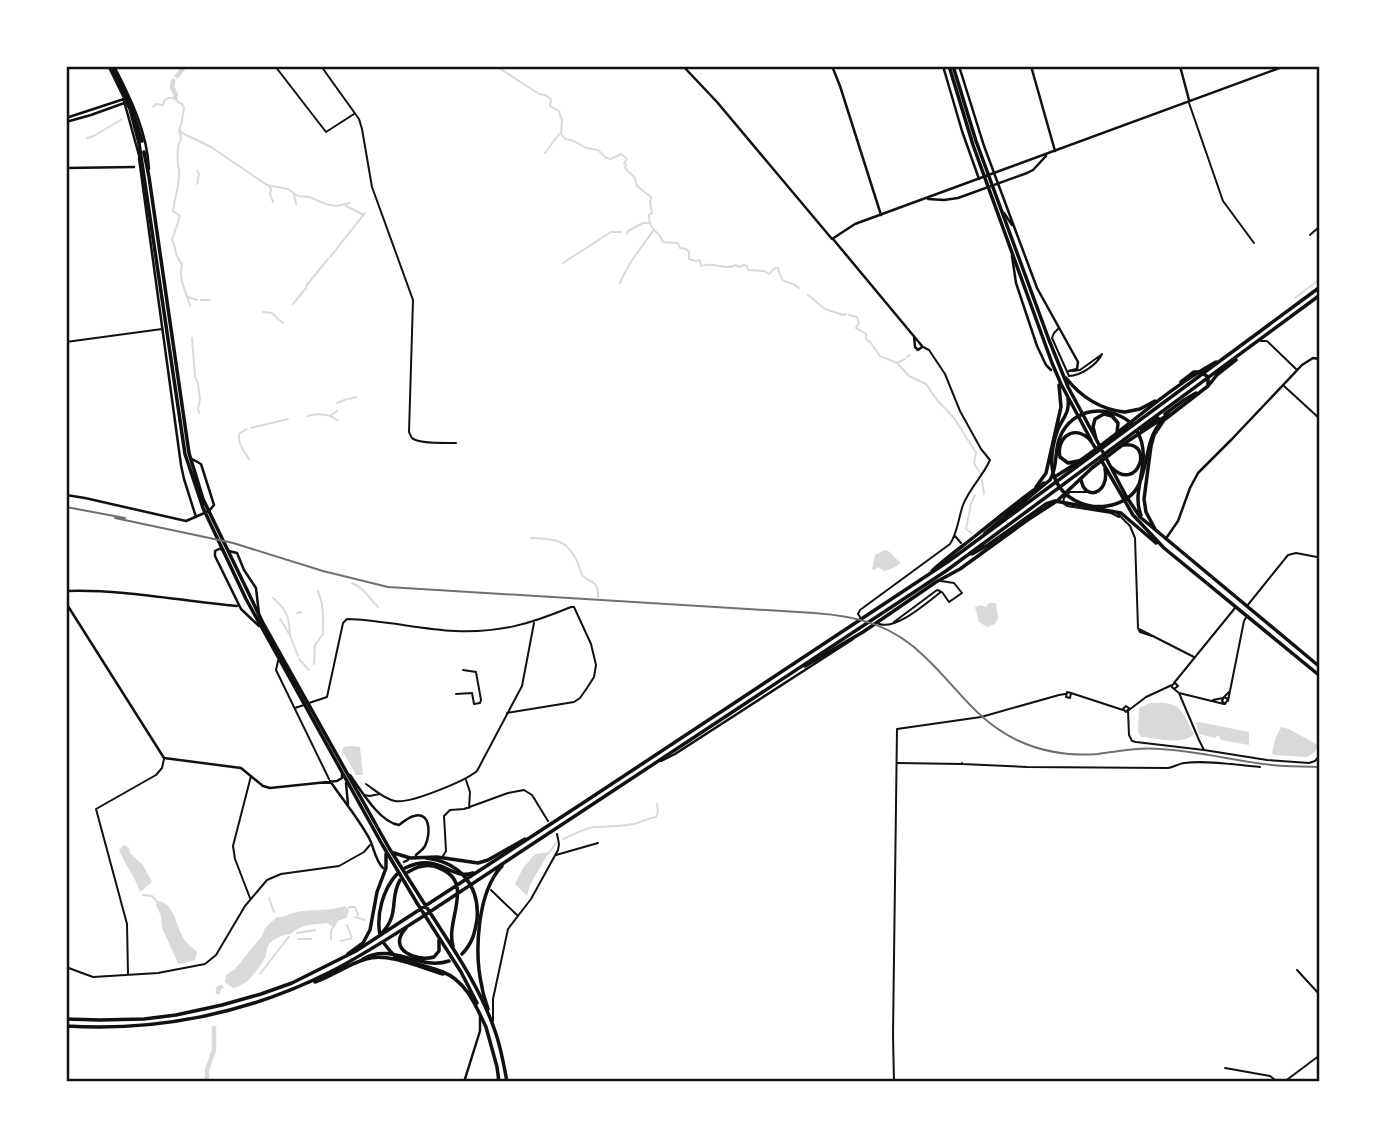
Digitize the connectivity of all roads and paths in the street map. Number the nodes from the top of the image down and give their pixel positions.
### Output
1 (111, 66) edge
2 (275, 66) edge
3 (321, 66) edge
4 (683, 66) edge
5 (832, 66) edge
6 (943, 66) edge
7 (951, 66) edge
8 (958, 66) edge
9 (1031, 66) edge
10 (1180, 66) edge
11 (1285, 66) edge
12 (958, 85) junction
13 (131, 99) junction
14 (124, 101) junction
15 (969, 102) junction
16 (1189, 103) junction
17 (128, 114) junction
18 (355, 114) junction
19 (135, 116) junction
20 (66, 120) edge
21 (965, 122) junction
22 (965, 139) junction
23 (1055, 151) junction
24 (138, 153) junction
25 (1050, 153) junction
26 (139, 161) junction
27 (1023, 163) junction
28 (134, 166) junction
29 (66, 168) edge
30 (140, 172) junction
31 (1027, 173) junction
32 (994, 174) junction
33 (147, 176) junction
34 (987, 177) junction
35 (979, 179) junction
36 (998, 183) junction
37 (990, 186) junction
38 (955, 188) junction
39 (958, 198) junction
40 (925, 199) junction
41 (1000, 208) junction
42 (881, 215) junction
43 (1320, 226) edge
44 (1014, 227) junction
45 (1310, 235) dead end
46 (832, 239) junction
47 (1254, 243) dead end
48 (1012, 251) junction
49 (1026, 259) junction
50 (1027, 280) junction
51 (1320, 287) edge
52 (1039, 292) junction
53 (1320, 295) edge
54 (1033, 298) junction
55 (1027, 313) junction
56 (166, 323) junction
57 (1039, 326) junction
58 (162, 329) junction
59 (1057, 330) junction
60 (1272, 330) junction
61 (169, 340) junction
62 (66, 342) edge
63 (1256, 342) junction
64 (1269, 343) junction
65 (922, 346) joint
66 (1250, 346) junction
67 (1226, 359) junction
68 (1320, 359) edge
69 (1078, 362) junction
70 (172, 364) junction
71 (1087, 365) junction
72 (1297, 370) junction
73 (1056, 371) junction
74 (1071, 371) joint
75 (169, 375) junction
76 (1283, 386) junction
77 (1066, 394) junction
78 (1150, 407) junction
79 (1179, 408) junction
80 (1174, 411) junction
81 (1125, 412) junction
82 (1147, 415) junction
83 (1320, 419) edge
84 (1118, 432) junction
85 (1129, 436) junction
86 (1094, 441) junction
87 (456, 443) dead end
88 (184, 444) junction
89 (1122, 446) junction
90 (1146, 452) junction
91 (189, 453) junction
92 (180, 455) junction
93 (1079, 461) junction
94 (182, 463) junction
95 (1107, 465) junction
96 (202, 468) junction
97 (193, 476) junction
98 (1056, 476) dead end
99 (1082, 477) junction
100 (1048, 480) dead end
101 (1074, 485) junction
102 (1035, 488) junction
103 (1076, 491) junction
104 (1091, 492) junction
105 (66, 495) edge
106 (1115, 511) junction
107 (196, 517) junction
108 (1122, 518) junction
109 (1127, 523) junction
110 (1146, 523) junction
111 (1140, 529) junction
112 (1133, 531) junction
113 (1159, 535) junction
114 (955, 536) junction
115 (1166, 537) junction
116 (975, 543) junction
117 (962, 545) junction
118 (988, 545) junction
119 (1164, 548) junction
120 (1320, 555) edge
121 (964, 558) junction
122 (963, 567) junction
123 (923, 580) junction
124 (936, 582) junction
125 (257, 590) junction
126 (66, 591) edge
127 (247, 596) junction
128 (66, 603) edge
129 (239, 606) junction
130 (1236, 607) junction
131 (1246, 607) junction
132 (1247, 616) junction
133 (260, 617) junction
134 (534, 622) junction
135 (263, 629) junction
136 (863, 632) junction
137 (277, 656) junction
138 (1194, 657) junction
139 (1320, 667) edge
140 (463, 670) dead end
141 (791, 674) junction
142 (1320, 676) edge
143 (1175, 686) junction
144 (1229, 691) junction
145 (1071, 693) junction
146 (1179, 693) junction
147 (456, 694) dead end
148 (1065, 694) junction
149 (1184, 694) junction
150 (1078, 696) junction
151 (1070, 698) junction
152 (1223, 698) junction
153 (1209, 700) junction
154 (1228, 701) junction
155 (307, 704) junction
156 (1224, 704) junction
157 (295, 708) junction
158 (1126, 709) junction
159 (507, 713) junction
160 (1205, 750) junction
161 (1320, 755) edge
162 (164, 758) junction
163 (897, 763) junction
164 (652, 765) junction
165 (1260, 767) dead end
166 (343, 769) junction
167 (250, 776) junction
168 (345, 778) junction
169 (466, 779) junction
170 (330, 782) junction
171 (366, 784) dead end
172 (363, 794) junction
173 (380, 794) junction
174 (373, 796) junction
175 (370, 803) junction
176 (469, 807) junction
177 (351, 810) junction
178 (548, 821) dead end
179 (557, 834) dead end
180 (534, 835) junction
181 (370, 841) junction
182 (598, 843) dead end
183 (383, 846) junction
184 (389, 848) junction
185 (446, 851) junction
186 (364, 852) junction
187 (375, 852) junction
188 (416, 855) dead end
189 (556, 855) junction
190 (511, 858) junction
191 (441, 859) junction
192 (453, 859) junction
193 (407, 864) junction
194 (383, 868) dead end
195 (394, 868) dead end
196 (484, 868) junction
197 (388, 869) dead end
198 (397, 874) dead end
199 (400, 880) dead end
200 (489, 884) junction
201 (254, 893) junction
202 (248, 894) junction
203 (250, 898) junction
204 (518, 915) junction
205 (412, 923) junction
206 (438, 938) junction
207 (365, 946) junction
208 (460, 956) junction
209 (338, 961) junction
210 (449, 961) dead end
211 (358, 962) junction
212 (66, 967) edge
213 (1297, 970) dead end
214 (128, 975) junction
215 (460, 984) junction
216 (284, 993) junction
217 (1320, 995) edge
218 (478, 1011) junction
219 (66, 1019) edge
220 (491, 1021) junction
221 (66, 1026) edge
222 (486, 1027) junction
223 (496, 1032) junction
224 (1320, 1055) edge
225 (1225, 1068) dead end
226 (464, 1082) edge
227 (499, 1082) edge
228 (507, 1082) edge
229 (894, 1082) edge
230 (1278, 1082) edge
231 (1284, 1082) edge

1 - 13 street
1 - 14 street
1 - 19 main road
2 - 18 street
3 - 18 street
4 - 46 street
5 - 42 street
6 - 22 street
7 - 12 main road
7 - 21 main road
8 - 15 street
9 - 23 street
10 - 16 street
11 - 16 street
12 - 15 street
12 - 34 main road
13 - 14 street
13 - 19 street
14 - 17 street
14 - 20 street
15 - 32 street
16 - 23 street
16 - 47 street
17 - 19 street
17 - 24 street
18 - 87 street
19 - 33 main road
21 - 22 street
21 - 34 main road
22 - 35 street
23 - 25 street
24 - 26 street
24 - 33 street
25 - 27 street
25 - 31 street
26 - 28 street
26 - 30 street
27 - 31 street
27 - 32 street
28 - 29 street
28 - 30 street
30 - 58 street
31 - 36 street
32 - 34 street
32 - 36 street
33 - 56 main road
33 - 91 main road
34 - 35 street
34 - 37 main road
35 - 38 street
36 - 37 street
36 - 44 street
37 - 39 street
37 - 41 main road
37 - 48 main road
38 - 39 street
38 - 40 street
39 - 40 street
40 - 42 street
41 - 44 street
41 - 50 main road
42 - 46 street
43 - 45 street
44 - 49 street
46 - 65 street
48 - 55 street
48 - 57 main road
49 - 50 street
49 - 52 street
50 - 54 main road
51 - 67 main road
52 - 54 street
52 - 59 street
53 - 60 main road
54 - 73 main road
55 - 57 street
55 - 73 street
56 - 58 street
56 - 61 main road
57 - 73 main road
58 - 61 street
58 - 62 street
58 - 75 street
59 - 69 street
59 - 71 street
60 - 63 main road
60 - 64 street
61 - 70 main road
63 - 64 street
63 - 66 main road
64 - 72 street
65 - 114 street
66 - 67 main road
66 - 79 main road
67 - 78 main road
67 - 82 main road
67 - 85 main road
68 - 72 street
69 - 71 street
69 - 74 street
70 - 75 street
70 - 88 main road
71 - 74 street
72 - 76 street
73 - 77 main road
73 - 81 main road
73 - 86 main road
73 - 102 main road
75 - 92 street
76 - 83 street
76 - 115 street
77 - 86 main road
77 - 90 main road
78 - 81 main road
78 - 84 main road
79 - 80 main road
79 - 113 main road
80 - 89 main road
80 - 90 main road
81 - 85 main road
82 - 84 main road
82 - 116 main road
84 - 86 main road
84 - 93 main road
85 - 121 main road
86 - 93 main road
86 - 95 main road
88 - 92 street
88 - 97 main road
89 - 95 main road
89 - 99 main road
90 - 110 main road
90 - 116 main road
91 - 96 street
91 - 97 main road
92 - 94 street
93 - 98 main road
94 - 97 street
94 - 107 street
95 - 104 main road
95 - 110 main road
95 - 119 main road
96 - 97 street
96 - 107 street
97 - 127 main road
99 - 101 main road
99 - 104 main road
100 - 102 main road
101 - 103 street
101 - 122 main road
102 - 117 main road
103 - 104 street
103 - 108 street
105 - 107 street
106 - 108 street
106 - 111 main road
106 - 118 main road
108 - 109 street
109 - 111 street
109 - 112 street
110 - 113 main road
111 - 112 street
111 - 119 main road
112 - 138 street
113 - 115 main road
114 - 117 street
114 - 124 street
115 - 131 main road
116 - 123 main road
117 - 123 main road
118 - 121 main road
118 - 122 street
119 - 130 main road
120 - 131 street
121 - 141 main road
122 - 124 main road
123 - 180 main road
124 - 136 main road
125 - 127 street
125 - 129 street
125 - 133 street
126 - 129 street
127 - 129 street
127 - 133 main road
127 - 135 main road
128 - 162 street
129 - 135 street
130 - 132 main road
130 - 138 street
131 - 139 main road
132 - 142 main road
132 - 144 street
133 - 155 main road
134 - 155 street
134 - 159 street
134 - 159 street
135 - 137 main road
136 - 141 main road
136 - 164 street
137 - 155 main road
137 - 157 street
138 - 143 street
140 - 147 street
141 - 164 main road
143 - 146 street
143 - 149 street
143 - 158 street
144 - 152 street
144 - 154 street
145 - 148 street
145 - 150 street
145 - 151 street
146 - 149 street
146 - 160 street
148 - 151 street
148 - 163 street
149 - 153 street
150 - 151 street
150 - 158 street
152 - 153 street
152 - 154 street
152 - 156 street
153 - 156 street
154 - 156 street
155 - 157 street
155 - 166 main road
157 - 170 street
158 - 160 street
159 - 169 street
160 - 161 street
162 - 167 street
162 - 214 street
163 - 165 street
163 - 229 street
164 - 190 main road
166 - 168 main road
166 - 170 street
166 - 172 street
166 - 184 main road
167 - 170 street
167 - 202 street
168 - 177 street
168 - 183 main road
169 - 173 street
169 - 176 street
170 - 177 street
171 - 173 street
172 - 174 street
172 - 175 street
173 - 174 street
174 - 175 street
175 - 188 street
176 - 178 street
176 - 185 street
177 - 181 street
179 - 189 street
180 - 192 main road
180 - 196 main road
181 - 186 street
181 - 187 street
182 - 189 street
183 - 206 main road
183 - 209 main road
184 - 193 main road
184 - 208 main road
185 - 191 street
185 - 192 street
186 - 187 street
186 - 201 street
187 - 194 street
189 - 204 street
190 - 200 main road
190 - 205 main road
191 - 192 main road
191 - 193 main road
191 - 208 main road
193 - 196 main road
193 - 208 main road
195 - 197 street
196 - 207 main road
198 - 215 main road
199 - 207 main road
200 - 204 street
200 - 220 main road
201 - 202 street
201 - 203 street
202 - 203 street
203 - 214 street
204 - 223 street
205 - 206 main road
205 - 216 main road
206 - 222 main road
207 - 209 main road
208 - 220 main road
209 - 219 main road
210 - 211 main road
211 - 215 main road
211 - 216 main road
212 - 214 street
213 - 217 street
215 - 218 main road
216 - 221 main road
218 - 222 main road
218 - 226 street
220 - 223 main road
222 - 227 main road
223 - 228 main road
224 - 231 street
225 - 230 street

